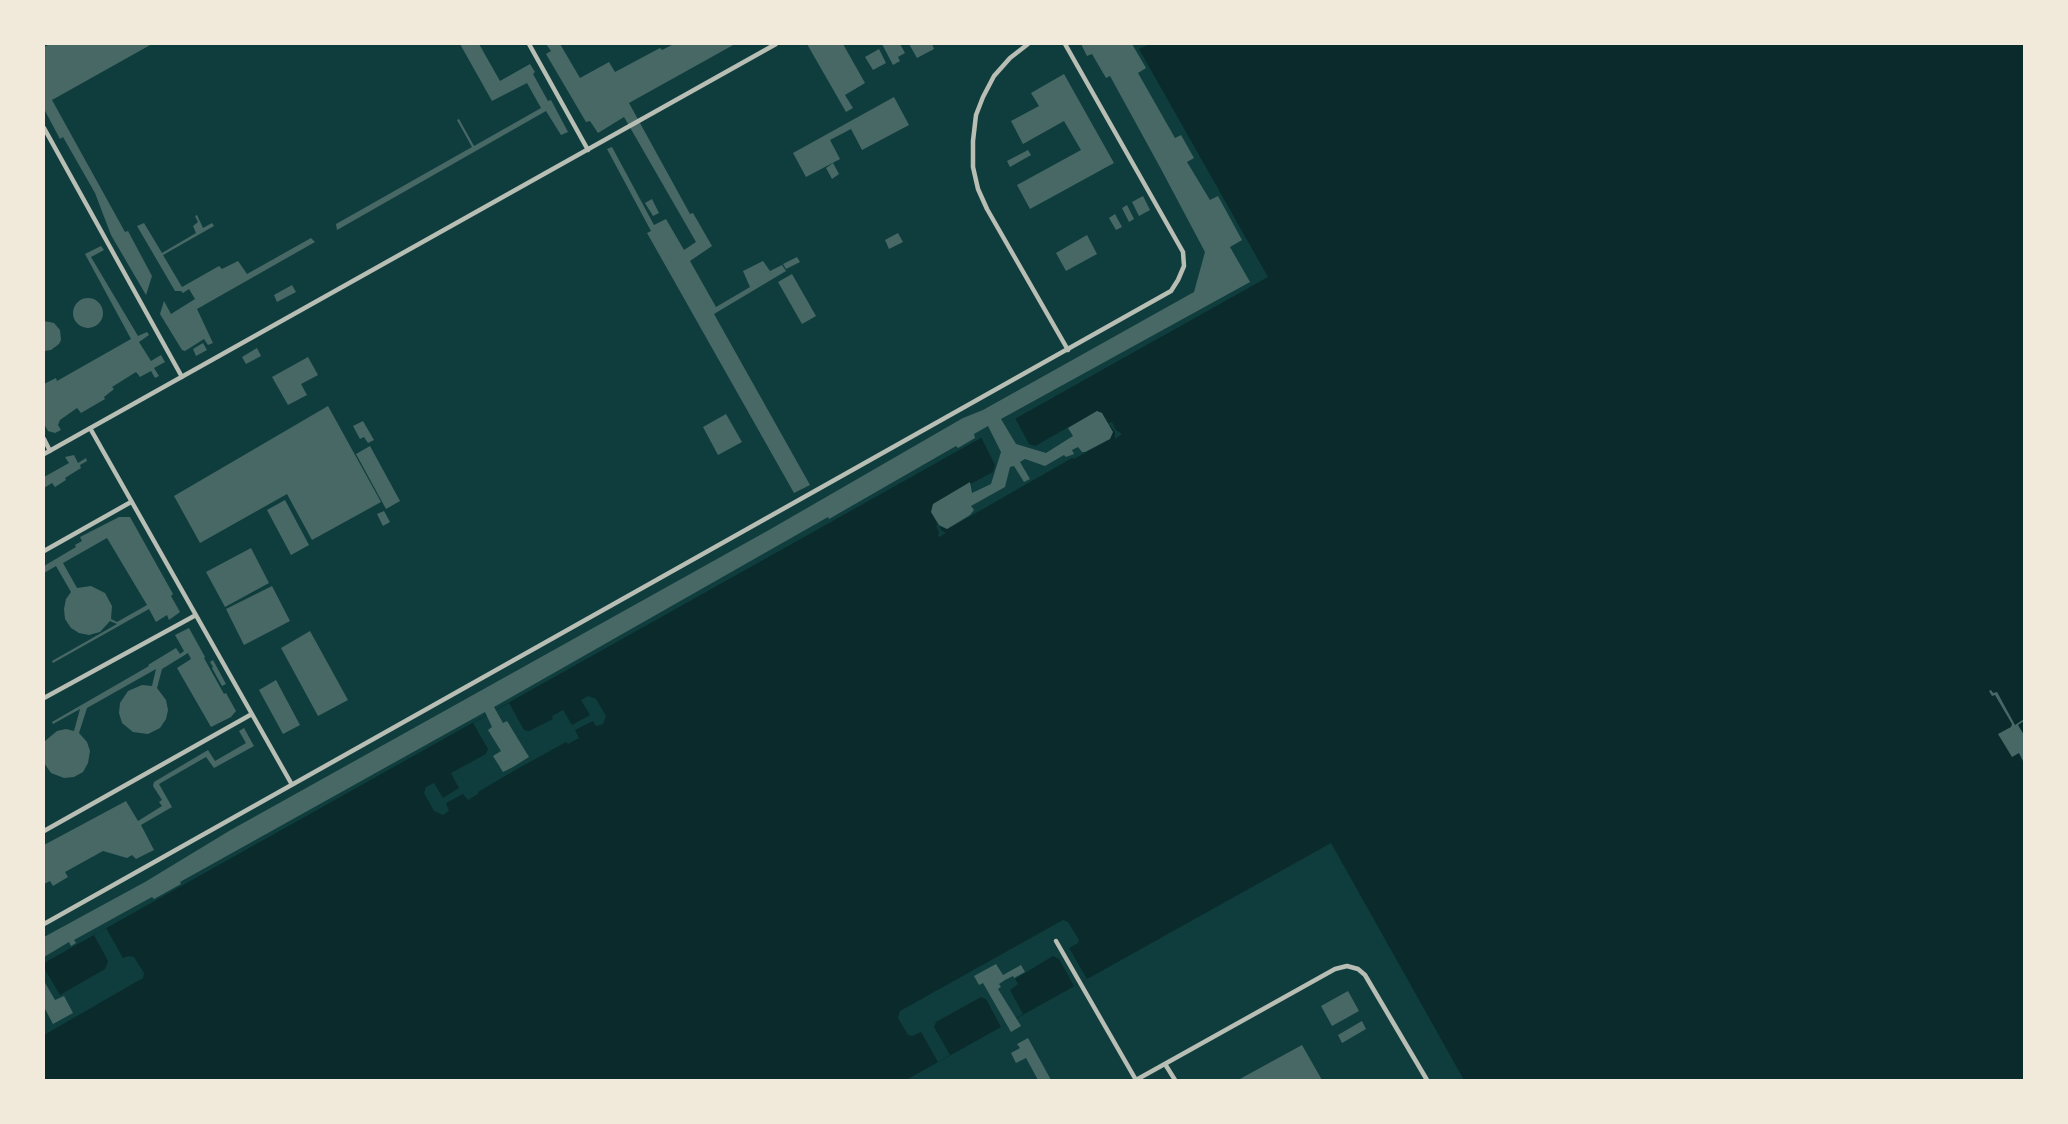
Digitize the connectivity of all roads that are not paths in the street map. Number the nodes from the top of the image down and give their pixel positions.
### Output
1 (529, 44) edge
2 (776, 44) edge
3 (1028, 44) edge
4 (1065, 44) edge
5 (44, 128) edge
6 (588, 150) junction
7 (1068, 350) junction
8 (182, 376) junction
9 (90, 428) junction
10 (44, 439) edge
11 (50, 451) junction
12 (44, 454) edge
13 (131, 502) junction
14 (44, 551) edge
15 (196, 615) junction
16 (44, 698) edge
17 (252, 714) junction
18 (291, 783) junction
19 (44, 831) edge
20 (44, 924) edge
21 (1056, 941) dead end
22 (1165, 1064) junction
23 (1136, 1080) edge
24 (1175, 1080) edge
25 (1427, 1080) edge

1 - 6 lane
2 - 6 lane
3 - 7 lane
4 - 7 lane
5 - 8 lane
6 - 8 lane
7 - 18 lane
8 - 9 lane
9 - 11 lane
9 - 13 lane
10 - 11 lane
11 - 12 lane
13 - 14 lane
13 - 15 lane
15 - 16 lane
15 - 17 lane
17 - 18 lane
17 - 19 lane
18 - 20 lane
21 - 23 lane
22 - 23 lane
22 - 24 lane
22 - 25 lane

